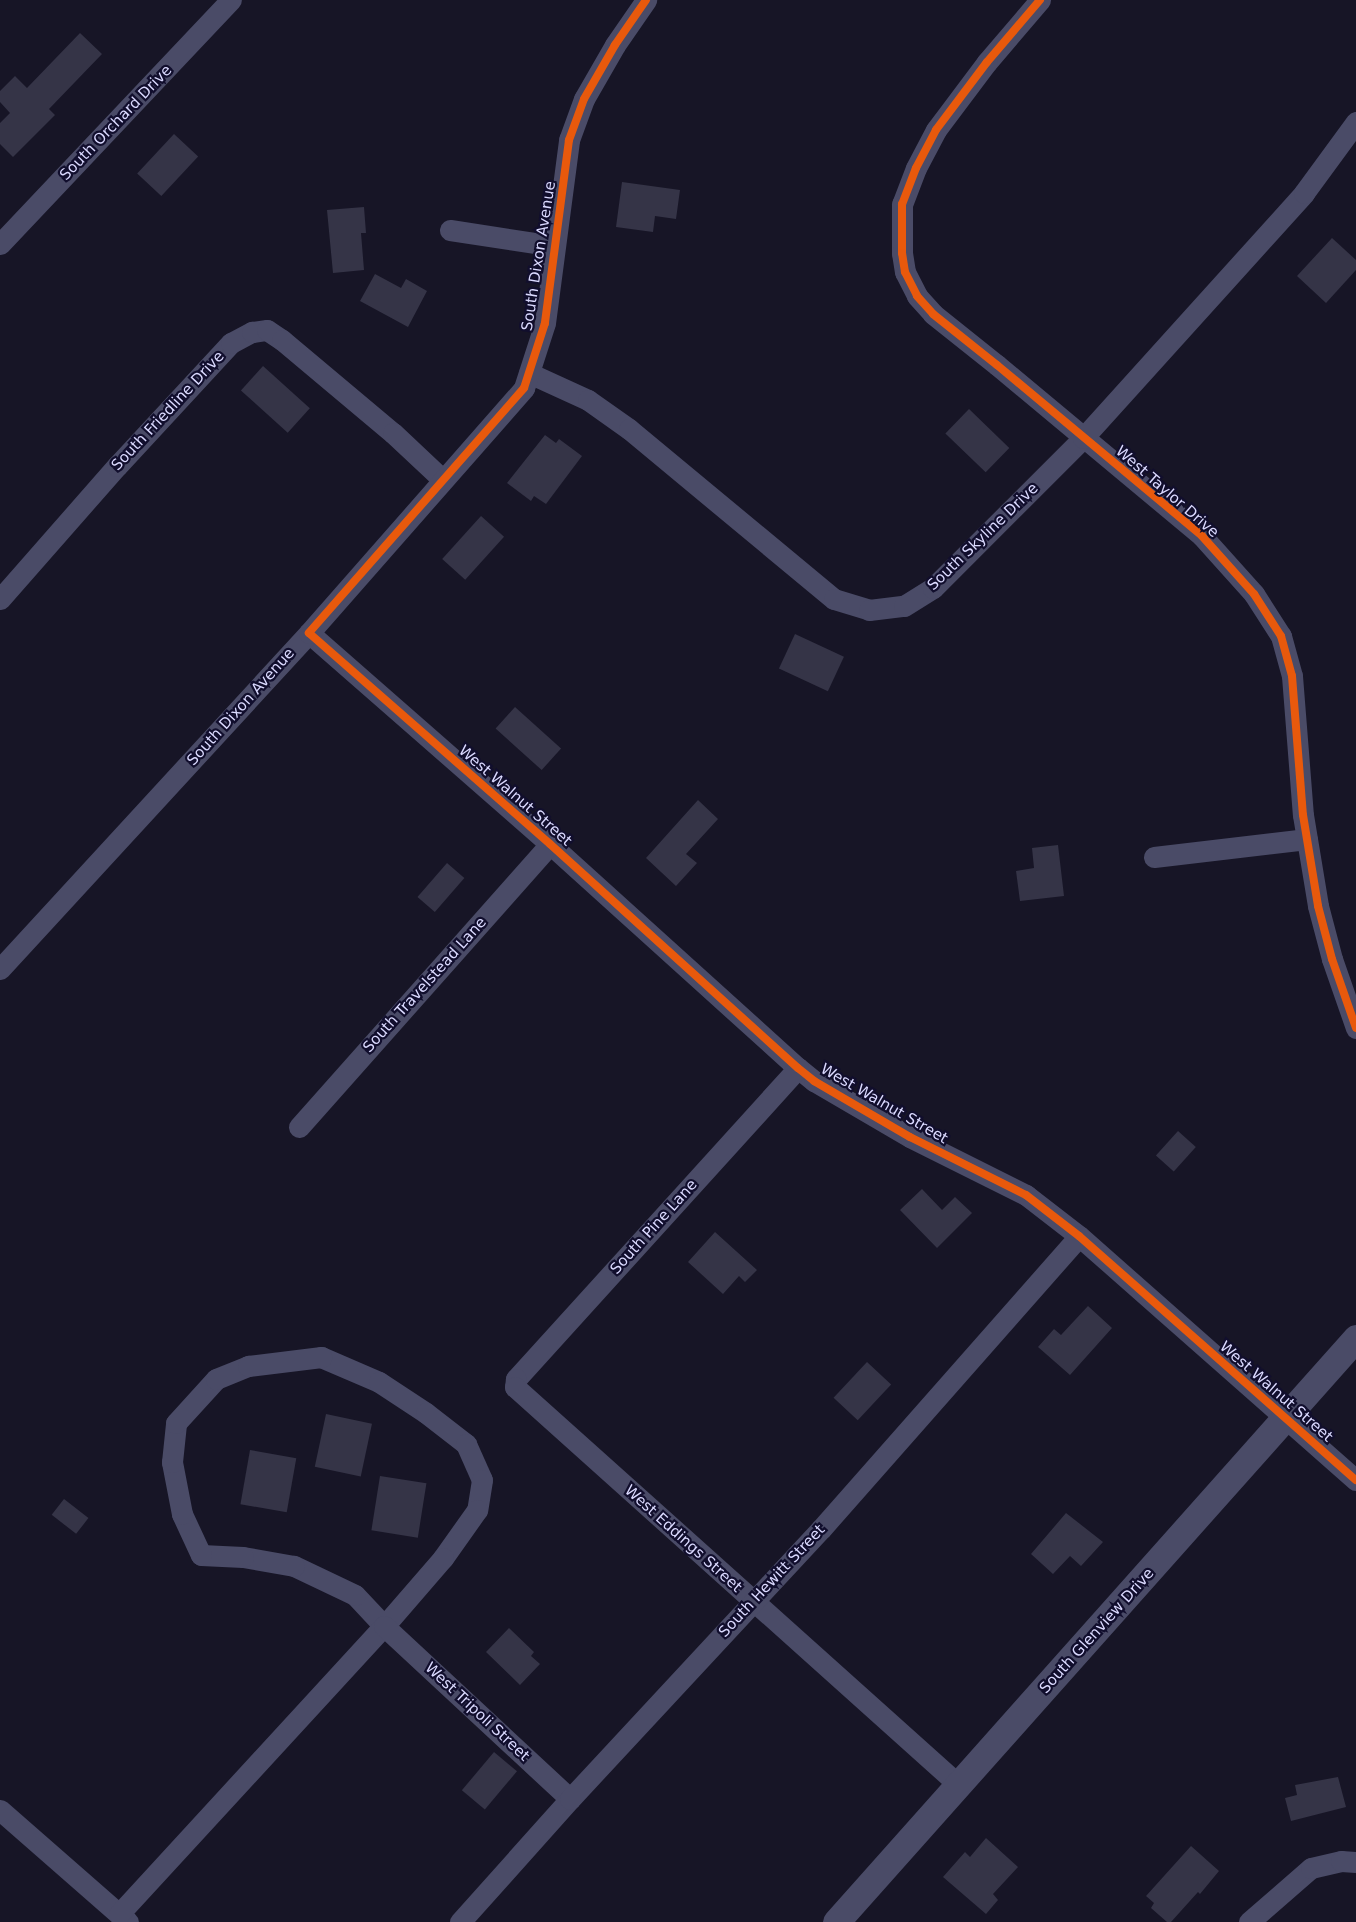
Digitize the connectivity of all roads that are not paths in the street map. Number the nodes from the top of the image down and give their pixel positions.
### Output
1 (231, 0) edge
2 (646, 0) edge
3 (1040, 0) edge
4 (1356, 122) edge
5 (450, 230) dead end
6 (0, 244) edge
7 (554, 246) junction
8 (529, 373) junction
9 (1083, 438) junction
10 (442, 479) junction
11 (0, 600) edge
12 (309, 633) junction
13 (1307, 839) junction
14 (550, 844) junction
15 (1154, 857) dead end
16 (0, 969) edge
17 (1356, 1028) edge
18 (798, 1068) junction
19 (299, 1127) dead end
20 (1078, 1236) junction
21 (1356, 1338) edge
22 (515, 1387) joint
23 (1284, 1418) junction
24 (1356, 1480) edge
25 (753, 1603) junction
26 (384, 1626) junction
27 (960, 1785) junction
28 (570, 1799) junction
29 (0, 1810) edge
30 (1356, 1862) edge
31 (123, 1918) edge
32 (460, 1922) edge
33 (836, 1922) edge
34 (1249, 1922) edge

1 - 6 street, South Orchard Drive
2 - 7 street, South Dixon Avenue
3 - 9 street, West Taylor Drive
4 - 9 street, South Skyline Drive
5 - 7 street, South Dixon Avenue
7 - 8 street, South Dixon Avenue
8 - 9 street, South Skyline Drive
8 - 10 street, South Dixon Avenue
9 - 13 street, West Taylor Drive
10 - 11 street, South Friedline Drive
10 - 12 street, South Dixon Avenue
12 - 14 street, West Walnut Street
12 - 16 street, South Dixon Avenue
13 - 15 street
13 - 17 street, West Taylor Drive
14 - 18 street, West Walnut Street
14 - 19 street, South Travelstead Lane
18 - 20 street, West Walnut Street
18 - 22 street, South Pine Lane
20 - 23 street, West Walnut Street
20 - 25 street, South Hewitt Street
21 - 23 street, South Glenview Drive
22 - 25 street, West Eddings Street
23 - 24 street, West Walnut Street
23 - 27 street, South Glenview Drive
25 - 27 street, West Eddings Street
25 - 28 street, South Hewitt Street
26 - 26 street
26 - 28 street, West Tripoli Street
26 - 31 street
27 - 33 street, South Glenview Drive
28 - 32 street, South Hewitt Street
29 - 31 street
30 - 34 street

